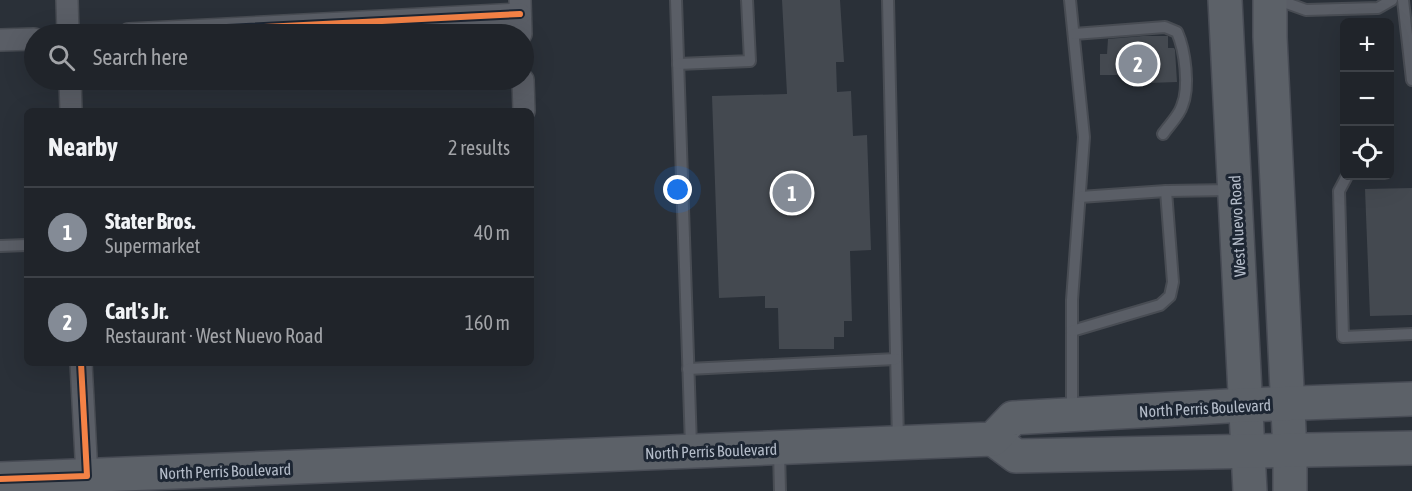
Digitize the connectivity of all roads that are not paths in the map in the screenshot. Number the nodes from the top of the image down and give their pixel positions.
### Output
1 (67, 0) edge
2 (676, 0) edge
3 (747, 0) edge
4 (888, 0) edge
5 (1070, 0) edge
6 (1225, 0) edge
7 (1270, 0) edge
8 (1278, 0) edge
9 (1392, 0) edge
10 (1403, 0) edge
11 (521, 16) edge
12 (68, 24) edge
13 (347, 24) edge
14 (1074, 34) junction
15 (24, 39) edge
16 (0, 40) edge
17 (678, 64) junction
18 (1412, 80) edge
19 (70, 90) edge
20 (523, 90) edge
21 (71, 108) edge
22 (524, 108) edge
23 (1163, 134) dead end
24 (1345, 180) edge
25 (1235, 190) junction
26 (1166, 192) junction
27 (1080, 197) junction
28 (24, 245) edge
29 (0, 246) edge
30 (1072, 331) junction
31 (1412, 334) edge
32 (896, 359) junction
33 (81, 366) edge
34 (688, 369) junction
35 (1412, 399) edge
36 (1287, 404) junction
37 (1246, 405) junction
38 (1072, 415) junction
39 (993, 439) junction
40 (898, 443) junction
41 (779, 448) junction
42 (1412, 448) edge
43 (692, 452) junction
44 (1248, 452) junction
45 (1290, 452) junction
46 (87, 476) junction
47 (0, 479) edge
48 (780, 491) edge
49 (1250, 491) edge
50 (1290, 491) edge

1 - 12 street
2 - 17 lane
3 - 17 lane
4 - 32 lane
5 - 14 lane
6 - 25 main road, West Nuevo Road
7 - 36 main road
8 - 9 lane
10 - 18 lane
11 - 13 street
14 - 23 lane
14 - 27 lane
15 - 16 street
17 - 34 lane
19 - 21 street
20 - 22 street
24 - 31 lane
25 - 26 lane
25 - 37 main road, West Nuevo Road
26 - 27 lane
26 - 30 lane
27 - 30 lane
28 - 29 lane
30 - 38 lane
32 - 34 lane
32 - 40 lane
33 - 46 street
34 - 43 lane
35 - 36 main road, North Perris Boulevard
36 - 37 main road, North Perris Boulevard
36 - 45 main road
37 - 38 main road, North Perris Boulevard
37 - 44 main road, West Nuevo Road
38 - 39 main road, North Perris Boulevard
39 - 40 main road, North Perris Boulevard
39 - 44 main road
40 - 41 main road, North Perris Boulevard
41 - 43 main road, North Perris Boulevard
41 - 48 lane
42 - 45 main road
43 - 46 main road, North Perris Boulevard
44 - 45 main road
44 - 49 main road, West Nuevo Road
45 - 50 main road
46 - 47 main road, North Perris Boulevard

